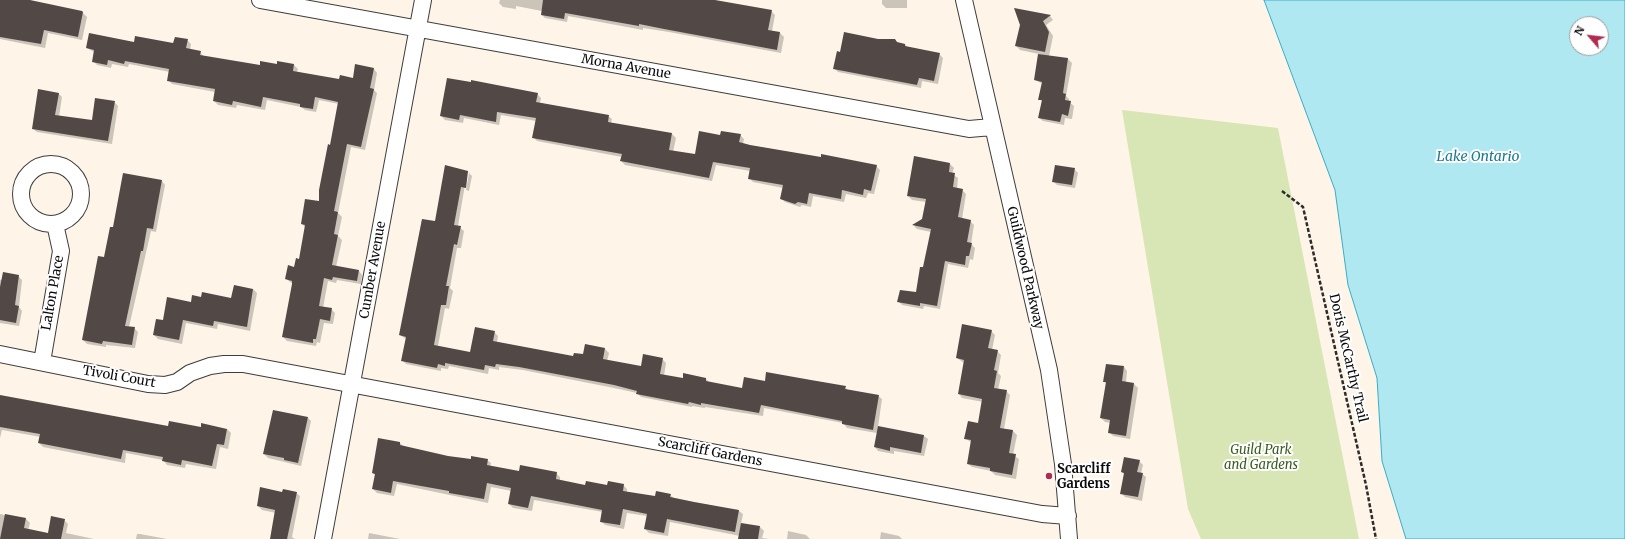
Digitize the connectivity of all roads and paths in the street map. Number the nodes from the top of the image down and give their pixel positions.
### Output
1 (260, 0) edge
2 (423, 0) edge
3 (964, 0) edge
4 (418, 29) junction
5 (992, 127) junction
6 (1282, 191) dead end
7 (54, 224) dead end
8 (0, 354) edge
9 (42, 362) junction
10 (352, 385) junction
11 (1068, 516) junction
12 (323, 539) edge
13 (1069, 539) edge
14 (1376, 539) edge

1 - 4 street, Morna Avenue
2 - 4 street, Cumber Avenue
3 - 5 street, Guildwood Parkway
4 - 5 street, Morna Avenue
4 - 10 street, Cumber Avenue
5 - 11 street, Guildwood Parkway
6 - 14 path, Doris McCarthy Trail
7 - 9 street, Lalton Place
8 - 9 street, Tivoli Court
9 - 10 street, Tivoli Court
10 - 11 street, Scarcliff Gardens
10 - 12 street, Cumber Avenue
11 - 13 street, Guildwood Parkway

